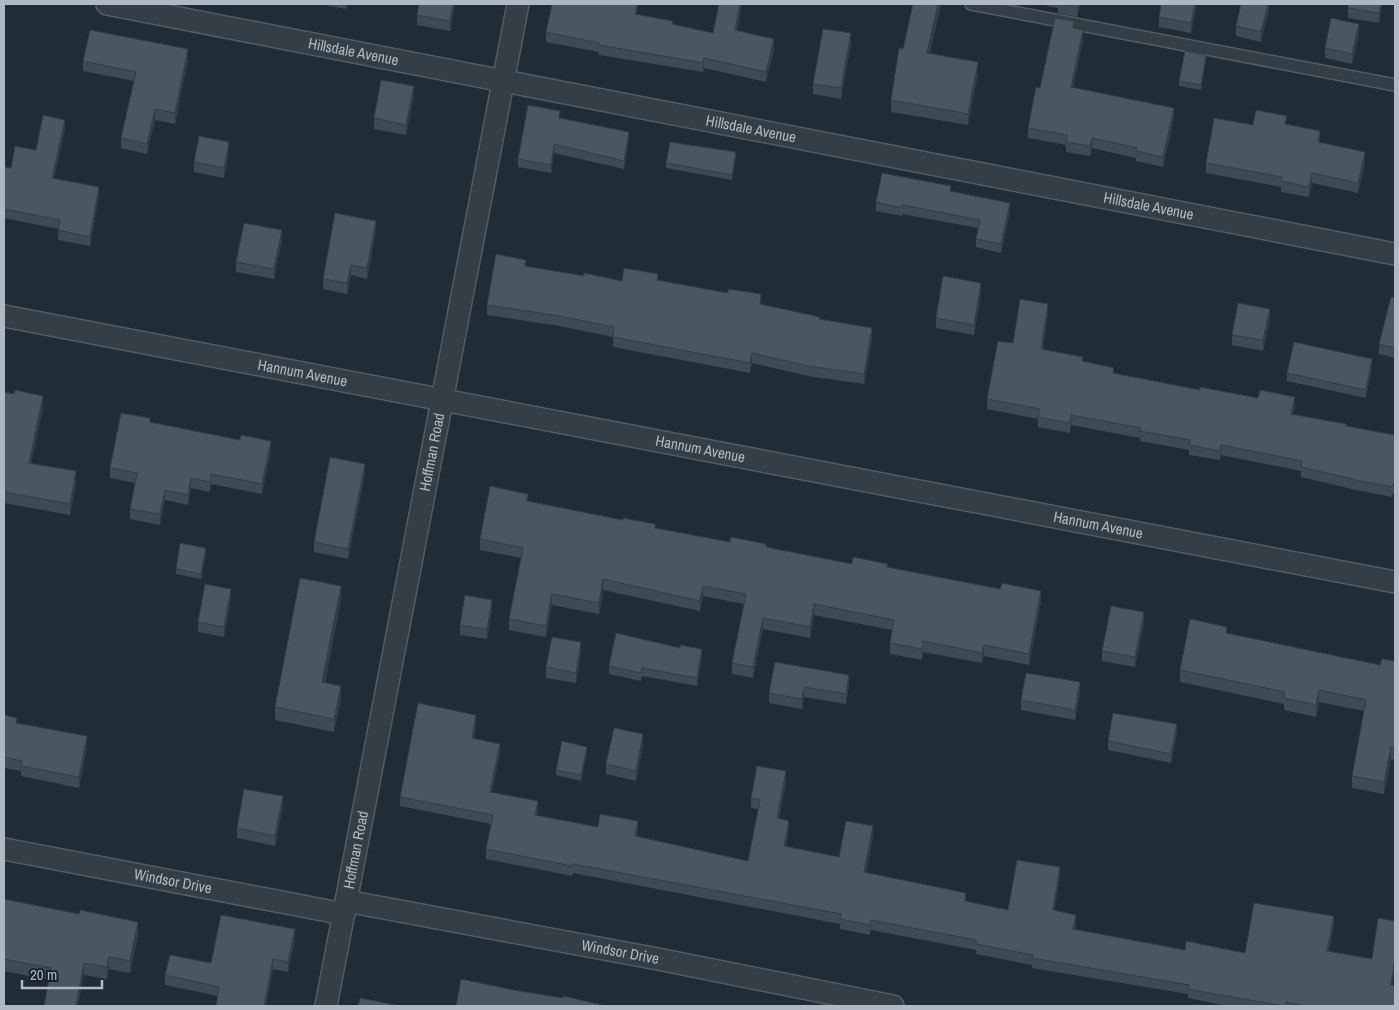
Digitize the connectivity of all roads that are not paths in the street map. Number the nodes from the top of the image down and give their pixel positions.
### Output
1 (106, 4) edge
2 (518, 4) edge
3 (971, 4) edge
4 (503, 82) junction
5 (1395, 85) edge
6 (1395, 254) edge
7 (4, 316) edge
8 (440, 400) junction
9 (1395, 582) edge
10 (4, 849) edge
11 (345, 907) junction
12 (326, 1006) edge
13 (893, 1006) edge

1 - 4 street, Hillsdale Avenue
2 - 4 street, Hoffman Road
3 - 5 lane
4 - 6 street, Hillsdale Avenue
4 - 8 street, Hoffman Road
7 - 8 street, Hannum Avenue
8 - 9 street, Hannum Avenue
8 - 11 street, Hoffman Road
10 - 11 street, Windsor Drive
11 - 12 street, Hoffman Road
11 - 13 street, Windsor Drive

